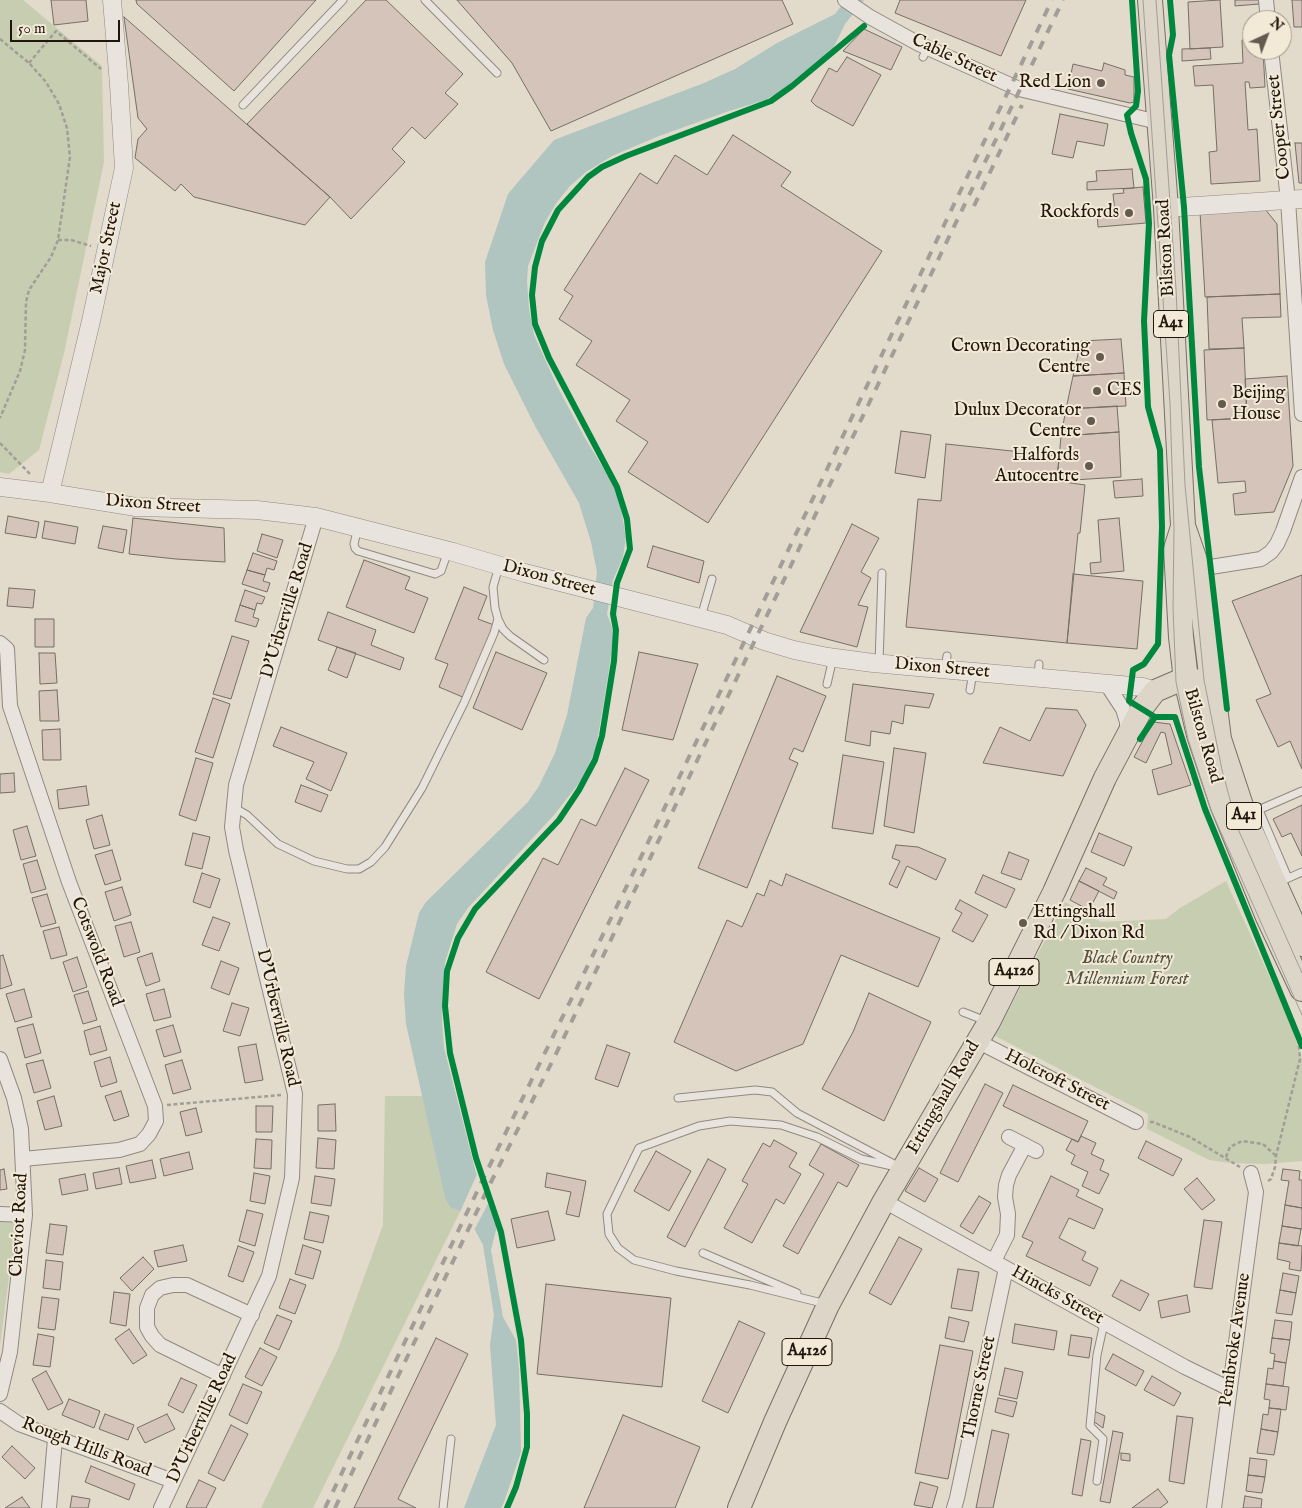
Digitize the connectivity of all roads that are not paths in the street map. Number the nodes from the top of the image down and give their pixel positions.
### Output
1 (112, 0) edge
2 (343, 0) edge
3 (425, 0) edge
4 (845, 0) edge
5 (1150, 0) edge
6 (1273, 60) edge
7 (497, 73) dead end
8 (243, 105) dead end
9 (1158, 122) junction
10 (1295, 200) edge
11 (1166, 208) junction
12 (1302, 414) edge
13 (1302, 477) edge
14 (0, 487) edge
15 (50, 492) junction
16 (316, 517) junction
17 (1183, 526) junction
18 (358, 527) junction
19 (448, 550) junction
20 (499, 565) junction
21 (1198, 569) junction
22 (882, 573) dead end
23 (712, 579) dead end
24 (700, 618) junction
25 (498, 619) junction
26 (0, 643) edge
27 (833, 658) junction
28 (544, 660) dead end
29 (879, 664) junction
30 (973, 672) junction
31 (1186, 680) junction
32 (1211, 681) junction
33 (1106, 683) junction
34 (827, 684) dead end
35 (970, 690) dead end
36 (1155, 691) junction
37 (1127, 734) junction
38 (1302, 791) edge
39 (233, 807) junction
40 (1252, 813) junction
41 (1302, 872) edge
42 (1282, 881) junction
43 (1302, 944) edge
44 (1302, 989) edge
45 (963, 1012) dead end
46 (989, 1022) junction
47 (977, 1041) junction
48 (0, 1059) edge
49 (678, 1098) dead end
50 (1136, 1122) road end
51 (1009, 1137) dead end
52 (23, 1159) junction
53 (903, 1168) junction
54 (1251, 1173) road end
55 (884, 1201) junction
56 (0, 1214) edge
57 (24, 1215) junction
58 (703, 1253) dead end
59 (994, 1261) junction
60 (1006, 1268) junction
61 (828, 1304) junction
62 (252, 1315) junction
63 (1104, 1323) junction
64 (223, 1376) junction
65 (1230, 1390) junction
66 (0, 1394) edge
67 (0, 1411) edge
68 (55, 1439) junction
69 (452, 1439) dead end
70 (173, 1481) junction
71 (1097, 1481) dead end
72 (743, 1506) edge
73 (49, 1508) edge
74 (161, 1508) edge
75 (443, 1508) edge
76 (954, 1508) edge
77 (1214, 1508) edge

1 - 15 street, Major Street
2 - 8 lane
3 - 7 lane
4 - 9 street, Cable Street
5 - 9 highway, Bilston Road / A41
6 - 10 street, Cooper Street
9 - 11 highway, Bilston Road / A41
10 - 11 street
10 - 12 street, Cooper Street
11 - 17 highway, Bilston Road / A41
13 - 21 street
14 - 15 street, Dixon Street
15 - 16 street, Dixon Street
16 - 18 street, Dixon Street
16 - 39 street, D'Urberville Road
17 - 21 highway, Bilston Road / A41
17 - 31 highway, Bilston Road / A41
18 - 19 street, Dixon Street
18 - 19 lane
19 - 20 street, Dixon Street
20 - 24 street, Dixon Street
20 - 25 lane
21 - 32 highway, Bilston Road / A41
22 - 29 lane
23 - 24 lane
24 - 27 street, Dixon Street
25 - 28 lane
25 - 39 lane
26 - 52 street, Cotswold Road
27 - 29 street, Dixon Street
27 - 34 lane
29 - 30 street, Dixon Street
30 - 33 street, Dixon Street
30 - 35 lane
31 - 32 main road
31 - 36 main road
31 - 44 highway, Bilston Road / A41
32 - 40 highway, Bilston Road / A41
33 - 36 street, Dixon Street
33 - 37 street
36 - 37 main road, Ettingshall Road / A4126
37 - 46 main road, Ettingshall Road / A4126
38 - 40 lane
39 - 62 street, D'Urberville Road
40 - 42 highway, Bilston Road / A41
41 - 42 lane
42 - 43 highway, Bilston Road / A41
45 - 46 lane
46 - 47 main road, Ettingshall Road / A4126
47 - 50 street, Holcroft Street
47 - 53 main road, Ettingshall Road / A4126
48 - 52 street, Cheviot Road
49 - 53 lane
51 - 59 street
52 - 57 street, Cheviot Road
53 - 55 main road, Ettingshall Road / A4126
53 - 61 lane
54 - 65 street, Pembroke Avenue
55 - 59 street, Hincks Street
55 - 61 main road, Ettingshall Road / A4126
56 - 57 street
57 - 66 street, Cheviot Road
58 - 61 lane
59 - 60 street, Hincks Street
60 - 63 street, Hincks Street
60 - 76 street, Thorne Street
61 - 72 main road, Ettingshall Road / A4126
62 - 64 street, D'Urberville Road
62 - 64 street
63 - 65 street, Hincks Street
63 - 71 lane
64 - 70 street, D'Urberville Road
65 - 77 street, Pembroke Avenue
67 - 68 street, Rough Hills Road
68 - 70 street, Rough Hills Road
68 - 73 street
69 - 75 lane
70 - 74 street, D'Urberville Road

